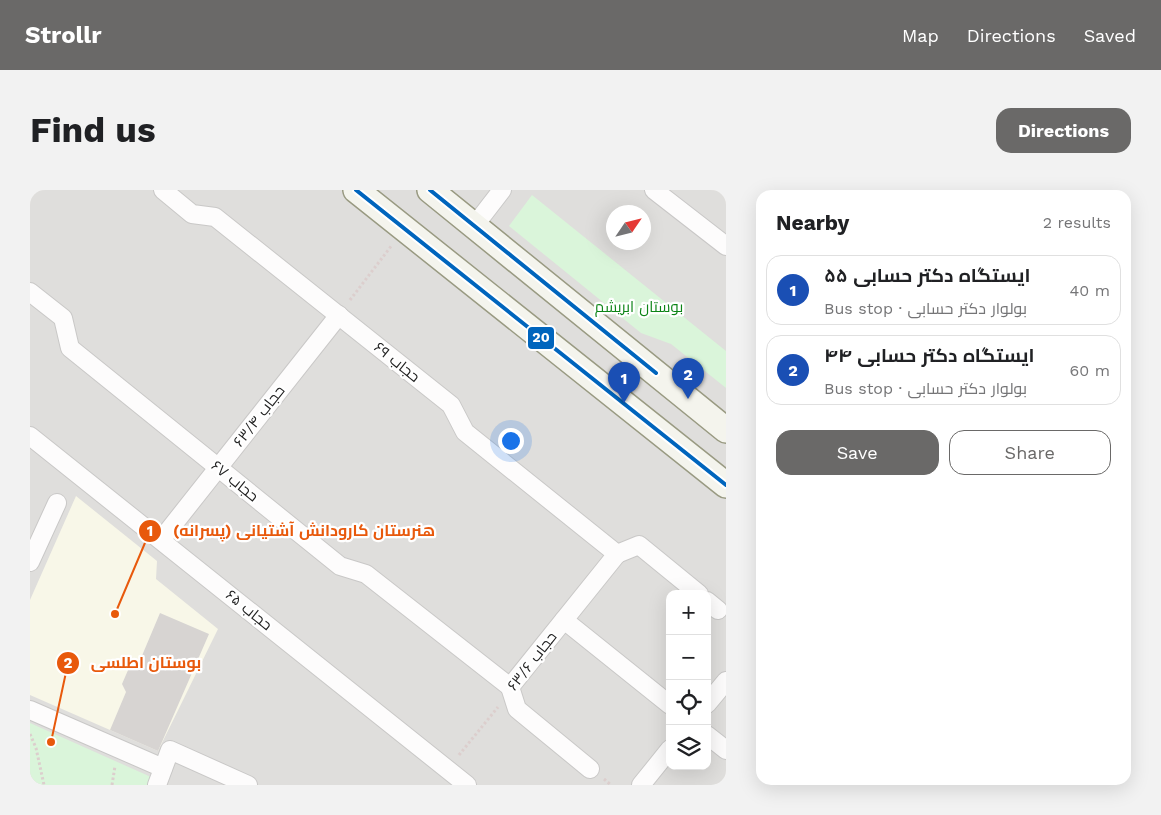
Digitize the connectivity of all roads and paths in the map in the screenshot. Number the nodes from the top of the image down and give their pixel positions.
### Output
1 (163, 190) edge
2 (356, 190) edge
3 (430, 190) edge
4 (502, 190) edge
5 (654, 190) edge
6 (475, 225) junction
7 (404, 228) junction
8 (726, 246) edge
9 (30, 292) edge
10 (339, 315) junction
11 (726, 430) edge
12 (30, 436) edge
13 (218, 468) junction
14 (726, 485) edge
15 (57, 503) dead end
16 (161, 540) junction
17 (617, 554) junction
18 (30, 562) edge
19 (694, 590) edge
20 (564, 620) junction
21 (726, 681) edge
22 (510, 687) junction
23 (711, 699) edge
24 (666, 702) edge
25 (30, 710) edge
26 (30, 734) edge
27 (711, 738) edge
28 (726, 750) edge
29 (666, 755) edge
30 (163, 768) junction
31 (590, 769) dead end
32 (448, 770) junction
33 (44, 785) edge
34 (157, 785) edge
35 (248, 785) edge
36 (467, 785) edge
37 (641, 785) edge

1 - 10 street, حجاب ۶۹
2 - 7 main road
3 - 6 main road
4 - 6 street
5 - 8 street
6 - 11 main road
7 - 10 path
7 - 14 main road
9 - 13 street, حجاب ۶۷
10 - 13 street, حجاب ۶۳/۴
10 - 17 street, حجاب ۶۹
12 - 16 street, حجاب ۶۵
13 - 16 street, حجاب ۶۳/۴
13 - 22 street, حجاب ۶۷
15 - 18 street
16 - 32 street, حجاب ۶۵
17 - 19 street
17 - 20 street, حجاب ۶۳/۶
20 - 22 street, حجاب ۶۳/۶
20 - 24 street
21 - 23 street
22 - 31 street
22 - 32 path, حجاب ۶۳/۶
25 - 30 street
26 - 33 path
27 - 28 street
29 - 37 street
30 - 34 street
30 - 35 street
32 - 36 street, حجاب ۶۵

